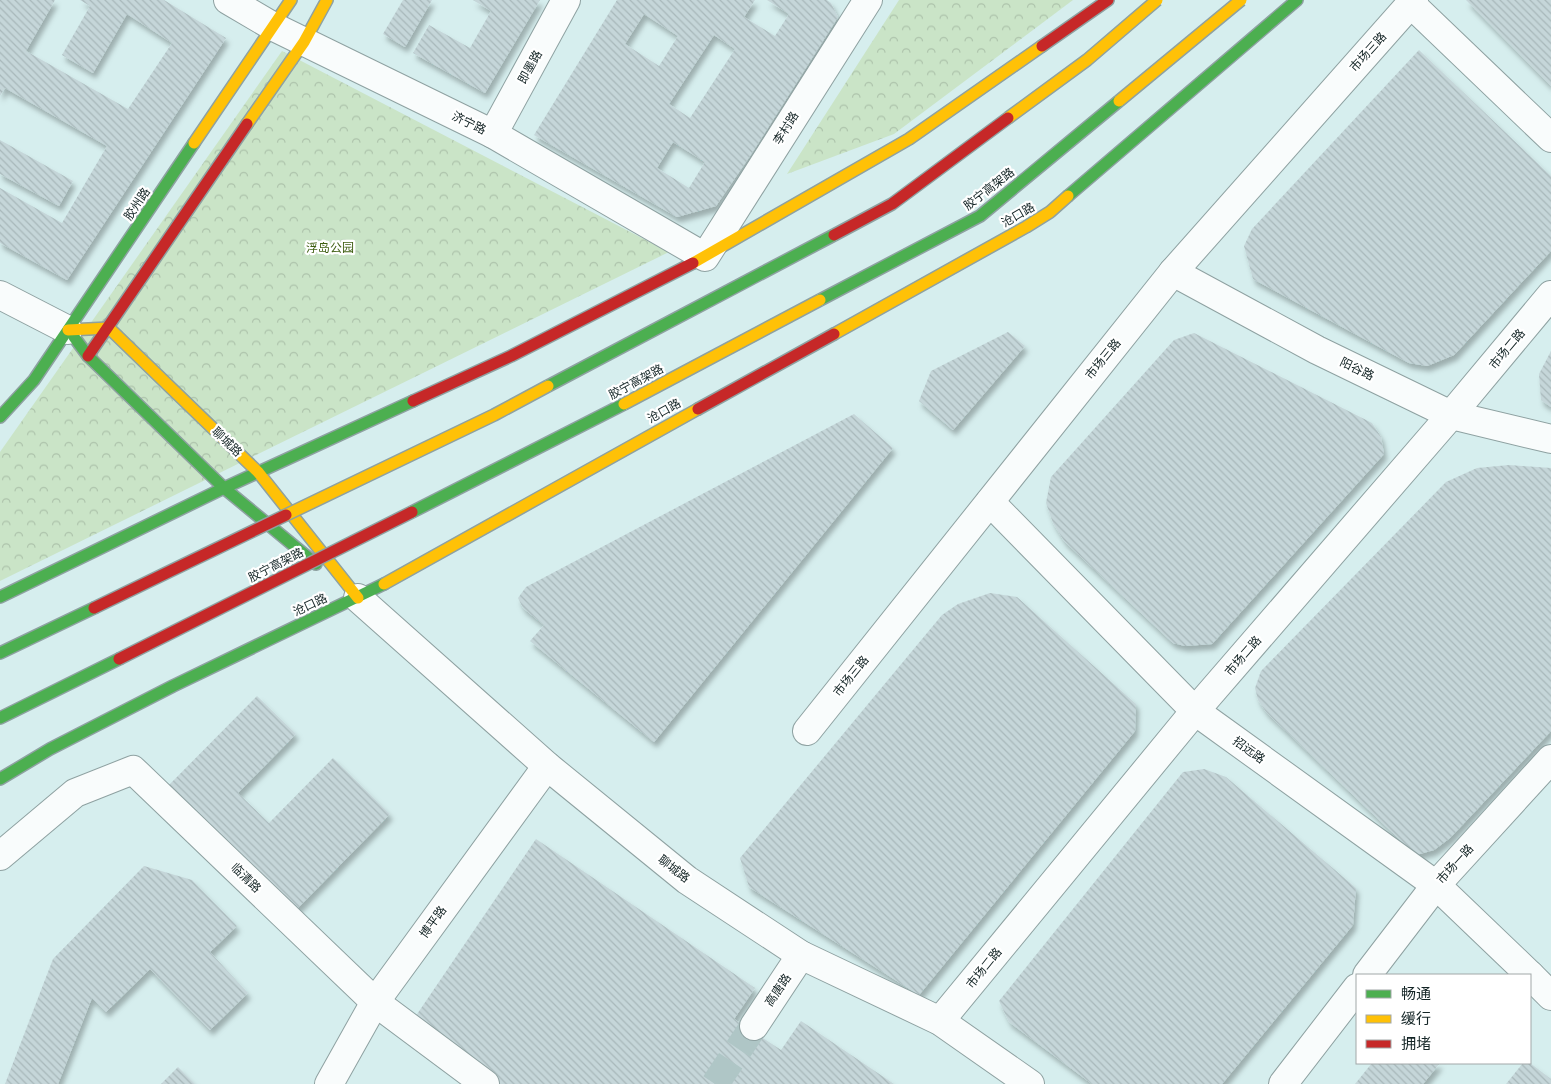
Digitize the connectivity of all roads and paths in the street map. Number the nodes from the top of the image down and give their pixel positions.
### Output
1 (228, 0) edge
2 (291, 0) edge
3 (327, 0) edge
4 (566, 0) edge
5 (1108, 0) edge
6 (1157, 0) edge
7 (1240, 0) edge
8 (1297, 0) edge
9 (1413, 2) edge
10 (859, 3) edge
11 (274, 27) junction
12 (304, 42) junction
13 (493, 134) junction
14 (1551, 138) edge
15 (704, 257) junction
16 (1174, 272) junction
17 (0, 295) edge
18 (1551, 295) edge
19 (109, 328) junction
20 (68, 330) junction
21 (88, 356) junction
22 (1451, 416) junction
23 (0, 417) edge
24 (1551, 439) edge
25 (258, 472) junction
26 (224, 488) junction
27 (990, 502) junction
28 (0, 597) edge
29 (358, 598) junction
30 (0, 653) edge
31 (1195, 711) junction
32 (0, 718) edge
33 (807, 731) dead end
34 (1551, 759) edge
35 (547, 766) junction
36 (0, 778) edge
37 (0, 856) edge
38 (1436, 885) junction
39 (801, 955) junction
40 (1368, 974) edge
41 (1529, 974) edge
42 (1531, 976) edge
43 (1356, 989) edge
44 (1551, 996) edge
45 (375, 1002) junction
46 (940, 1021) junction
47 (754, 1026) tunnel mouth
48 (329, 1084) edge
49 (485, 1084) edge
50 (1030, 1084) edge
51 (1283, 1084) edge

1 - 11 street, 济宁路
2 - 11 main road, 胶州路
3 - 12 main road
4 - 13 street, 即墨路
5 - 15 main road
6 - 30 main road, bridge
7 - 32 main road, 胶宁高架路, bridge
8 - 29 main road, 沧口路
9 - 14 street
9 - 16 street, 市场三路
10 - 15 street, 李村路
11 - 12 street, 济宁路
11 - 20 main road, 胶州路
12 - 13 street, 济宁路
12 - 19 main road
13 - 15 street, 济宁路
15 - 25 main road
16 - 22 street, 阳谷路
16 - 27 street, 市场三路
17 - 20 street, 聊城路
18 - 22 street, 市场二路
19 - 20 main road
19 - 21 main road
19 - 25 main road, 聊城路
20 - 21 main road, 聊城路
20 - 23 main road, 胶州路
21 - 26 main road, 聊城路
22 - 24 street, 阳谷路
22 - 31 street, 市场二路
25 - 26 main road
25 - 29 main road, 聊城路
26 - 28 main road
26 - 29 main road, 聊城路
27 - 31 street, 招远路
27 - 33 street, 市场三路
29 - 35 street, 聊城路
29 - 36 main road, 沧口路
31 - 38 street, 招远路
31 - 46 street, 市场二路
34 - 38 street, 市场一路
35 - 39 street, 聊城路
35 - 45 street, 博平路
37 - 45 street, 临清路
38 - 40 street, 市场一路
38 - 41 street, 招远路
39 - 46 street, 聊城路
39 - 47 street, 高唐路
42 - 44 street, 招远路
43 - 51 street
45 - 48 street, 博平路
45 - 49 street, 临清路
46 - 50 street, 聊城路

